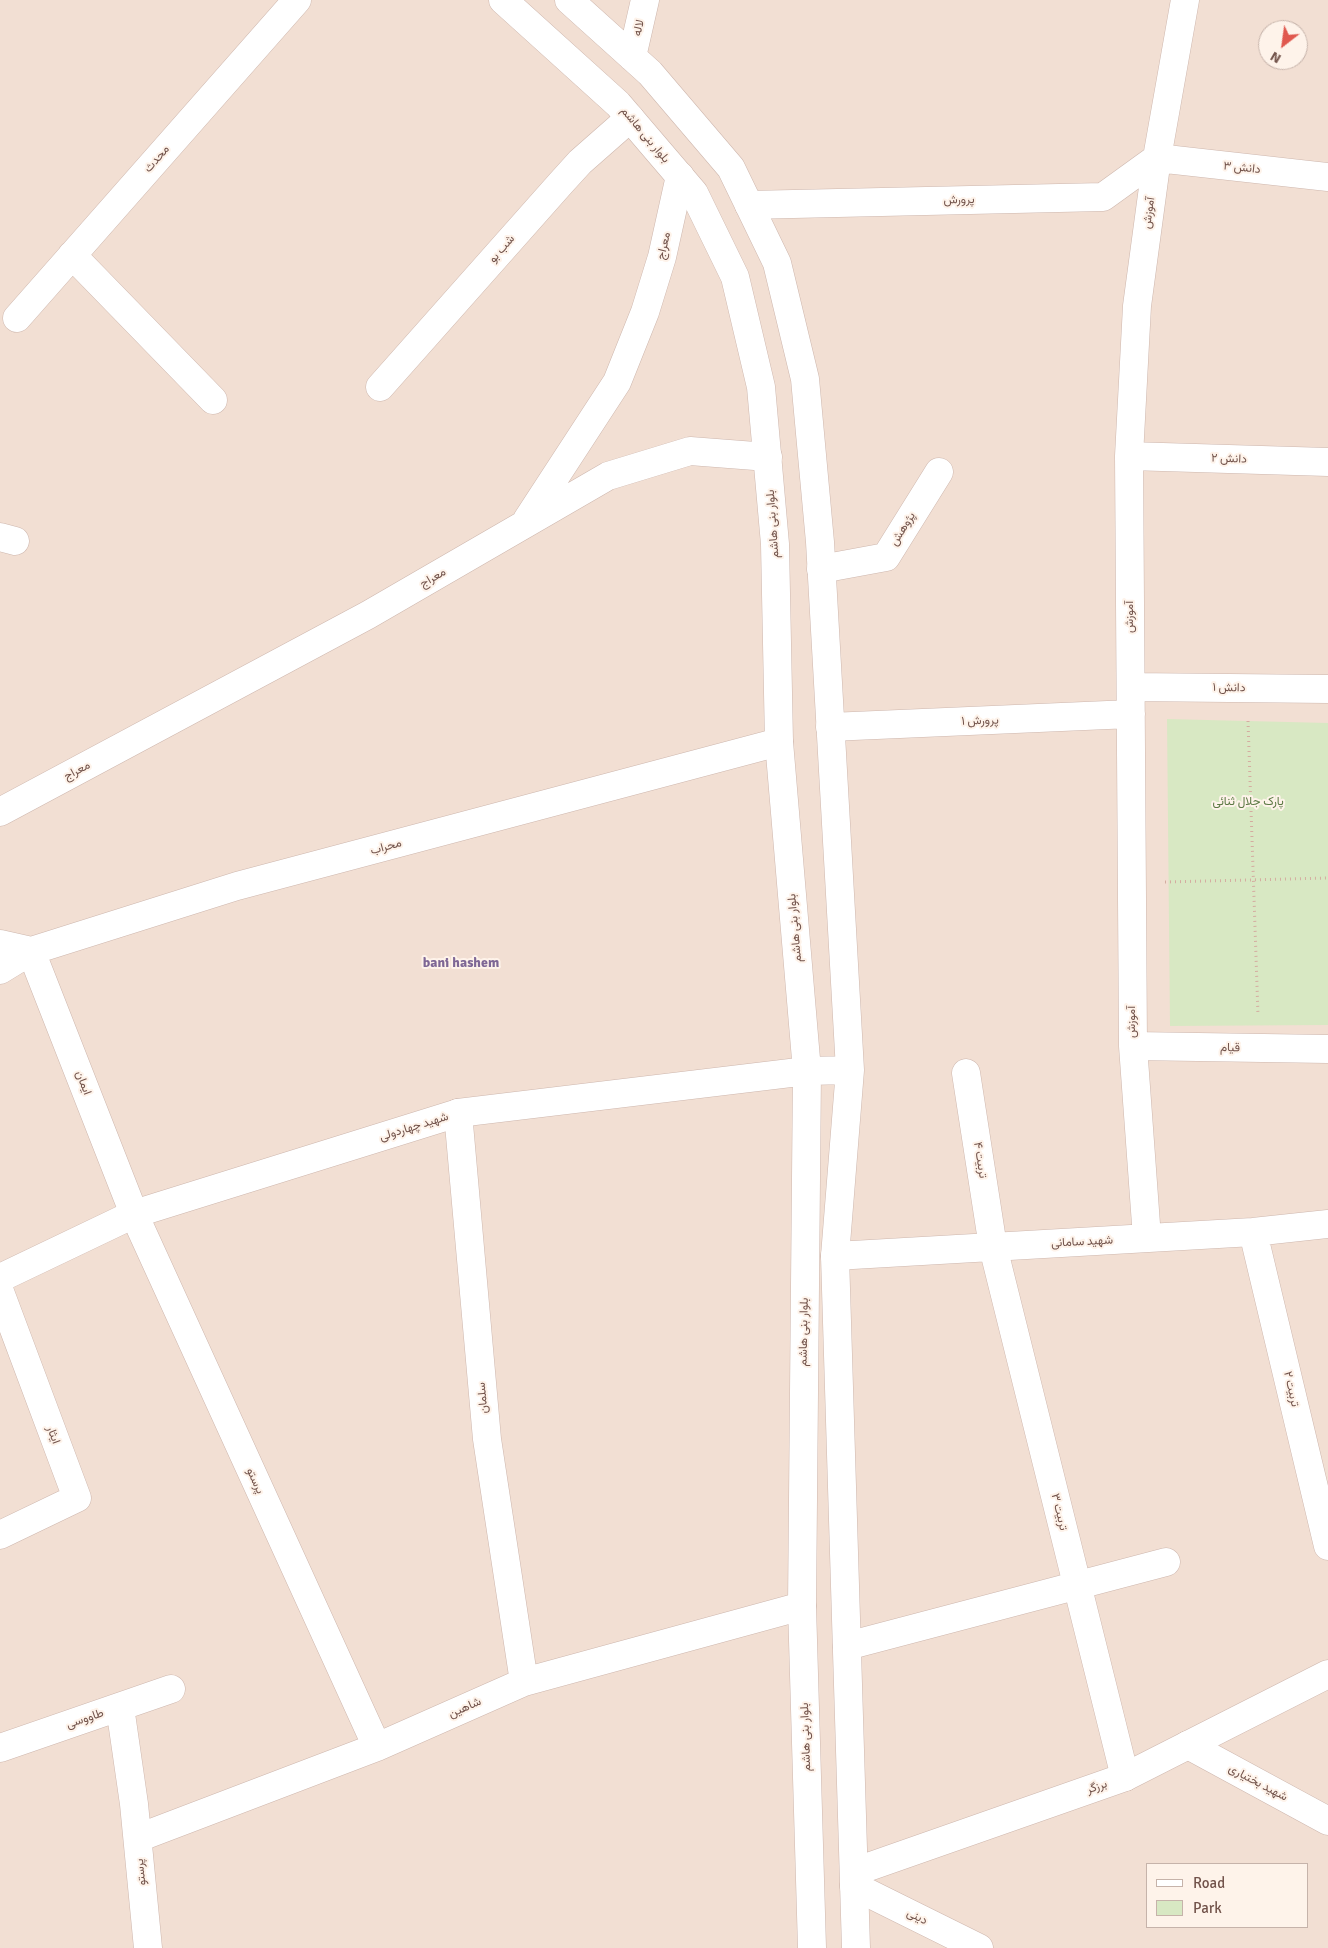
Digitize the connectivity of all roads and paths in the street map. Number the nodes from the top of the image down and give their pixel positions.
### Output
1 (297, 0) edge
2 (504, 0) edge
3 (569, 0) edge
4 (645, 0) edge
5 (1185, 0) edge
6 (632, 57) junction
7 (630, 118) junction
8 (1157, 158) junction
9 (680, 176) junction
10 (1328, 177) edge
11 (749, 205) junction
12 (72, 255) junction
13 (16, 318) dead end
14 (380, 387) dead end
15 (213, 400) dead end
16 (1129, 456) junction
17 (768, 458) junction
18 (1328, 462) edge
19 (939, 472) dead end
20 (524, 525) junction
21 (821, 570) junction
22 (1131, 687) junction
23 (1247, 688) junction
24 (1328, 689) edge
25 (1131, 714) junction
26 (830, 728) junction
27 (779, 742) junction
28 (0, 812) edge
29 (1328, 878) edge
30 (1253, 880) junction
31 (1132, 882) junction
32 (0, 944) edge
33 (31, 951) junction
34 (0, 970) edge
35 (1132, 1046) junction
36 (1260, 1048) junction
37 (1328, 1049) edge
38 (850, 1070) junction
39 (807, 1071) junction
40 (966, 1073) dead end
41 (458, 1113) junction
42 (134, 1214) junction
43 (1328, 1224) edge
44 (1253, 1232) junction
45 (1146, 1238) junction
46 (993, 1246) junction
47 (835, 1256) junction
48 (0, 1278) edge
49 (0, 1292) edge
50 (0, 1535) edge
51 (1328, 1546) edge
52 (1166, 1562) dead end
53 (1077, 1586) junction
54 (802, 1606) junction
55 (847, 1646) junction
56 (1328, 1674) edge
57 (524, 1682) junction
58 (171, 1689) dead end
59 (120, 1707) junction
60 (1188, 1745) junction
61 (377, 1747) junction
62 (0, 1748) edge
63 (1125, 1777) junction
64 (1328, 1820) edge
65 (138, 1838) junction
66 (854, 1879) junction
67 (148, 1948) edge
68 (812, 1948) edge
69 (856, 1948) edge
70 (979, 1948) edge

1 - 12 street, محدث
2 - 7 street, بلوار بنی هاشم
3 - 6 street
4 - 6 street, لاله
5 - 8 street, آموزش
6 - 11 street
7 - 9 street, بلوار بنی هاشم
7 - 14 street, شب بو
8 - 10 street, دانش ۳
8 - 11 street, پرورش
8 - 16 street, آموزش
9 - 17 street, بلوار بنی هاشم
9 - 20 street, معراج
11 - 21 street
12 - 13 street, محدث
12 - 15 street
16 - 18 street, دانش ۲
16 - 22 street, آموزش
17 - 20 street
17 - 27 street, بلوار بنی هاشم
19 - 21 street, پژوهش
20 - 28 street, معراج
21 - 26 street
22 - 23 street, دانش ۱
22 - 25 street, آموزش
23 - 24 street, دانش ۱
23 - 30 path
25 - 26 street, پرورش ۱
25 - 31 street, آموزش
26 - 38 street
27 - 33 street, محراب
27 - 39 street, بلوار بنی هاشم
29 - 30 path
30 - 31 path
30 - 36 path
31 - 35 street, آموزش
32 - 33 street
33 - 34 street, محراب
33 - 42 street, ایمان
35 - 36 street, قیام
35 - 45 street, آموزش
36 - 37 street, قیام
38 - 39 street, شهید چهاردولی
38 - 47 street
39 - 41 street, شهید چهاردولی
39 - 54 street, بلوار بنی هاشم
40 - 46 street, تربیت ۴
41 - 42 street, شهید چهاردولی
41 - 57 street, سلمان
42 - 48 street, شهید چهاردولی
42 - 61 street, پرستو
43 - 44 street, شهید سامانی
44 - 45 street, شهید سامانی
44 - 51 street, تربیت ۲
45 - 46 street, شهید سامانی
46 - 47 street, شهید سامانی
46 - 53 street, تربیت ۳
47 - 55 street
49 - 50 street, ایثار
52 - 53 street
53 - 55 street
53 - 63 street, تربیت ۳
54 - 57 street, شاهین
54 - 68 street, بلوار بنی هاشم
55 - 66 street
56 - 60 street, برزگر
57 - 61 street, شاهین
58 - 59 street, طاووسی
59 - 62 street, طاووسی
59 - 65 street, پرستو
60 - 63 street, برزگر
60 - 64 street, شهید بختیاری
61 - 65 street, شاهین
63 - 66 street, برزگر
65 - 67 street, پرستو
66 - 69 street
66 - 70 street, دینی

